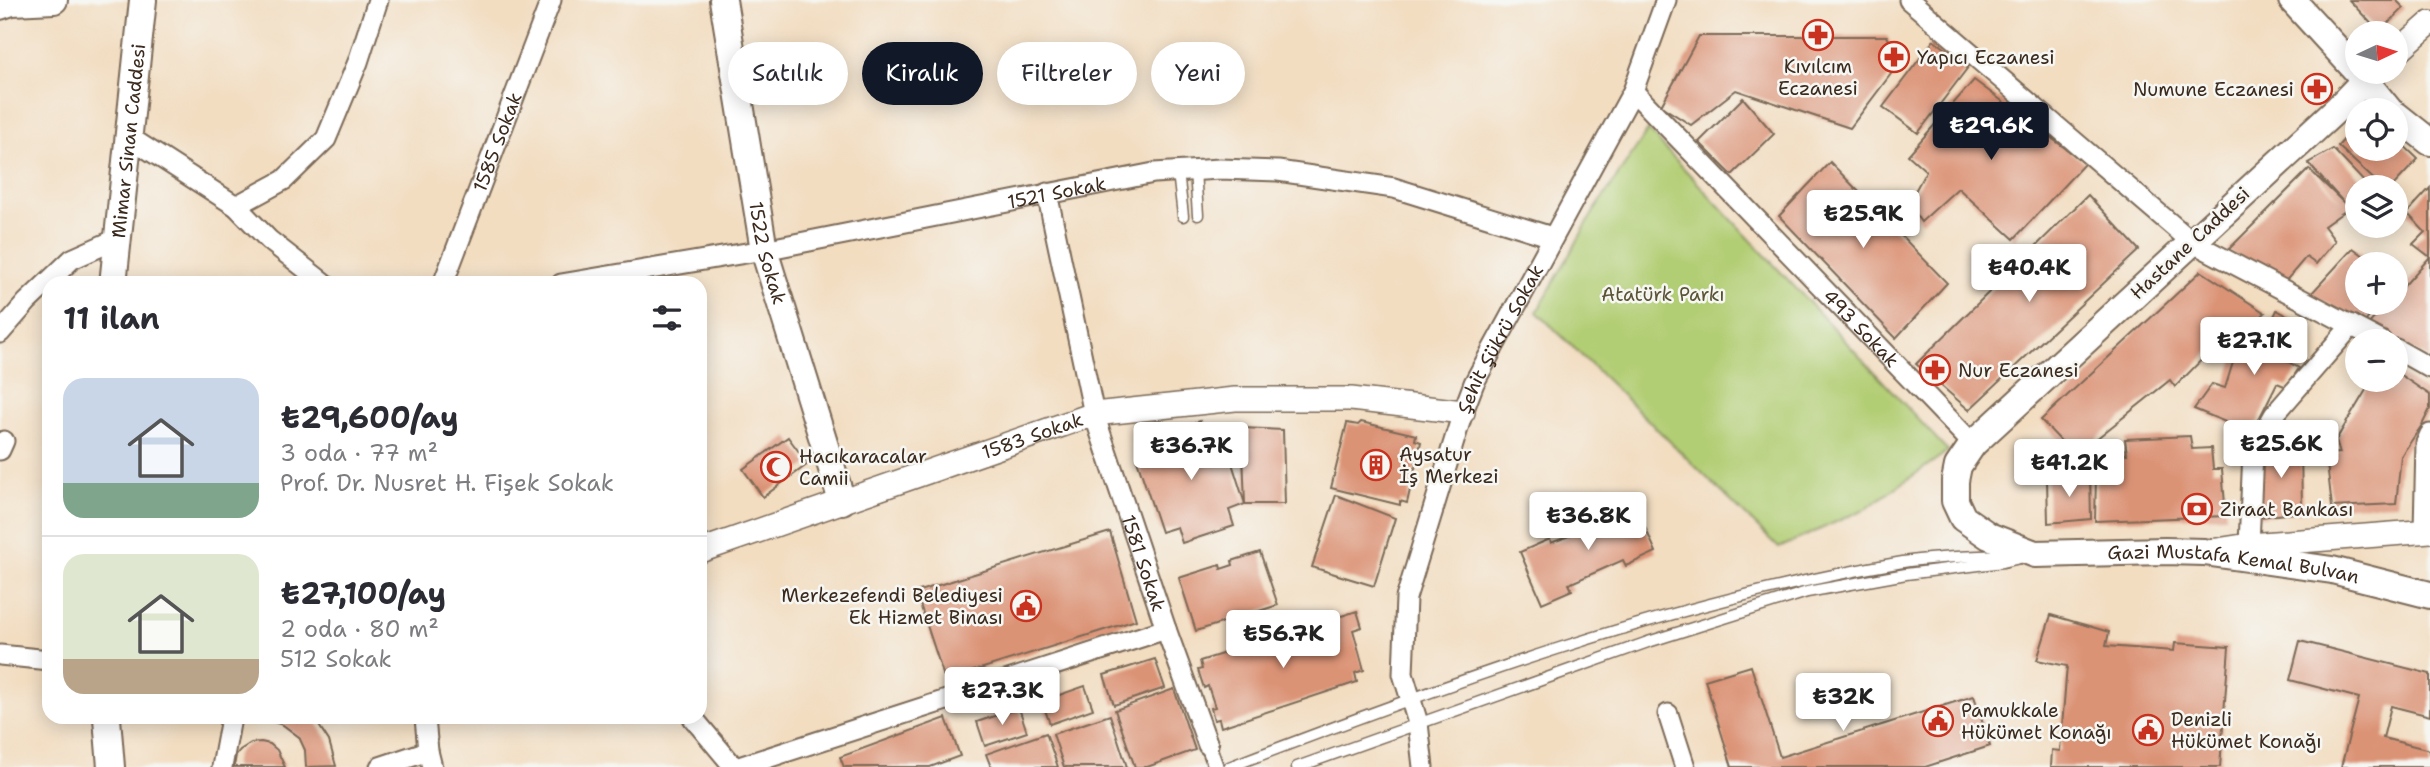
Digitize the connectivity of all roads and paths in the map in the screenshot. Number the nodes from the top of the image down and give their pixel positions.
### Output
1 (54, 0) edge
2 (143, 0) edge
3 (379, 0) edge
4 (551, 0) edge
5 (723, 0) edge
6 (1666, 0) edge
7 (1909, 0) edge
8 (2292, 0) edge
9 (0, 6) edge
10 (2430, 23) edge
11 (2408, 42) edge
12 (2345, 55) edge
13 (2356, 84) edge
14 (1633, 91) junction
15 (2408, 125) edge
16 (129, 137) junction
17 (2430, 142) edge
18 (1186, 171) junction
19 (1047, 193) junction
20 (236, 206) junction
21 (1198, 215) dead end
22 (1183, 216) dead end
23 (1552, 237) junction
24 (119, 238) junction
25 (2192, 242) junction
26 (764, 250) junction
27 (54, 276) edge
28 (114, 276) edge
29 (315, 276) edge
30 (446, 276) edge
31 (609, 276) edge
32 (42, 288) edge
33 (2352, 325) junction
34 (2359, 329) edge
35 (0, 333) edge
36 (2408, 356) edge
37 (2430, 368) edge
38 (1463, 412) junction
39 (1094, 414) junction
40 (2430, 434) edge
41 (1973, 444) junction
42 (842, 501) junction
43 (2427, 531) edge
44 (2249, 545) junction
45 (707, 549) edge
46 (2204, 552) junction
47 (2035, 554) junction
48 (2430, 595) edge
49 (1166, 629) junction
50 (0, 655) edge
51 (42, 659) edge
52 (1409, 698) junction
53 (1668, 715) dead end
54 (1418, 723) junction
55 (107, 724) edge
56 (230, 724) edge
57 (426, 724) edge
58 (698, 724) edge
59 (1208, 745) joint
60 (430, 759) edge
61 (111, 767) edge
62 (222, 767) edge
63 (380, 767) edge
64 (734, 767) edge
65 (739, 767) edge
66 (1216, 767) edge
67 (1229, 767) edge
68 (1297, 767) edge
69 (1423, 767) edge
70 (1685, 767) edge

1 - 9 main road
2 - 16 main road, Mimar Sinan Caddesi
3 - 20 street
4 - 30 street, 1585 Sokak
5 - 26 main road, 1522 Sokak
6 - 14 street, Şehit Şükrü Sokak
7 - 25 street
8 - 12 main road
10 - 11 street
13 - 25 main road, Hastane Caddesi
14 - 23 street, Şehit Şükrü Sokak
14 - 41 street, 493 Sokak
15 - 17 main road
16 - 20 street
16 - 24 main road, Mimar Sinan Caddesi
18 - 19 street, 1521 Sokak
18 - 21 lane
18 - 22 lane
18 - 23 street, 1521 Sokak
19 - 26 street, 1521 Sokak
19 - 39 street, 1581 Sokak
20 - 29 street
23 - 38 street, Şehit Şükrü Sokak
24 - 27 street
24 - 28 main road, Mimar Sinan Caddesi
25 - 33 street
25 - 41 main road, Hastane Caddesi
26 - 31 street, 1521 Sokak
26 - 42 main road, 1522 Sokak
32 - 35 street
33 - 34 street
33 - 44 street
36 - 37 street
38 - 39 street, 1583 Sokak
38 - 52 street, Şehit Şükrü Sokak
39 - 42 street, 1583 Sokak
39 - 49 street, 1581 Sokak
40 - 43 street
41 - 47 main road, Hastane Caddesi
42 - 45 street, 1583 Sokak
43 - 44 street
44 - 46 street
46 - 47 main road, Gazi Mustafa Kemal Bulvan
46 - 48 main road, Gazi Mustafa Kemal Bulvan
47 - 52 lane
47 - 54 lane
49 - 59 street, 1581 Sokak
49 - 65 street
50 - 51 street
52 - 54 street, Şehit Şükrü Sokak
52 - 67 lane
53 - 70 street
54 - 68 lane
54 - 69 street, Şehit Şükrü Sokak
55 - 61 main road
56 - 62 street
57 - 60 street
58 - 64 street
59 - 66 street, 1581 Sokak
60 - 63 street

